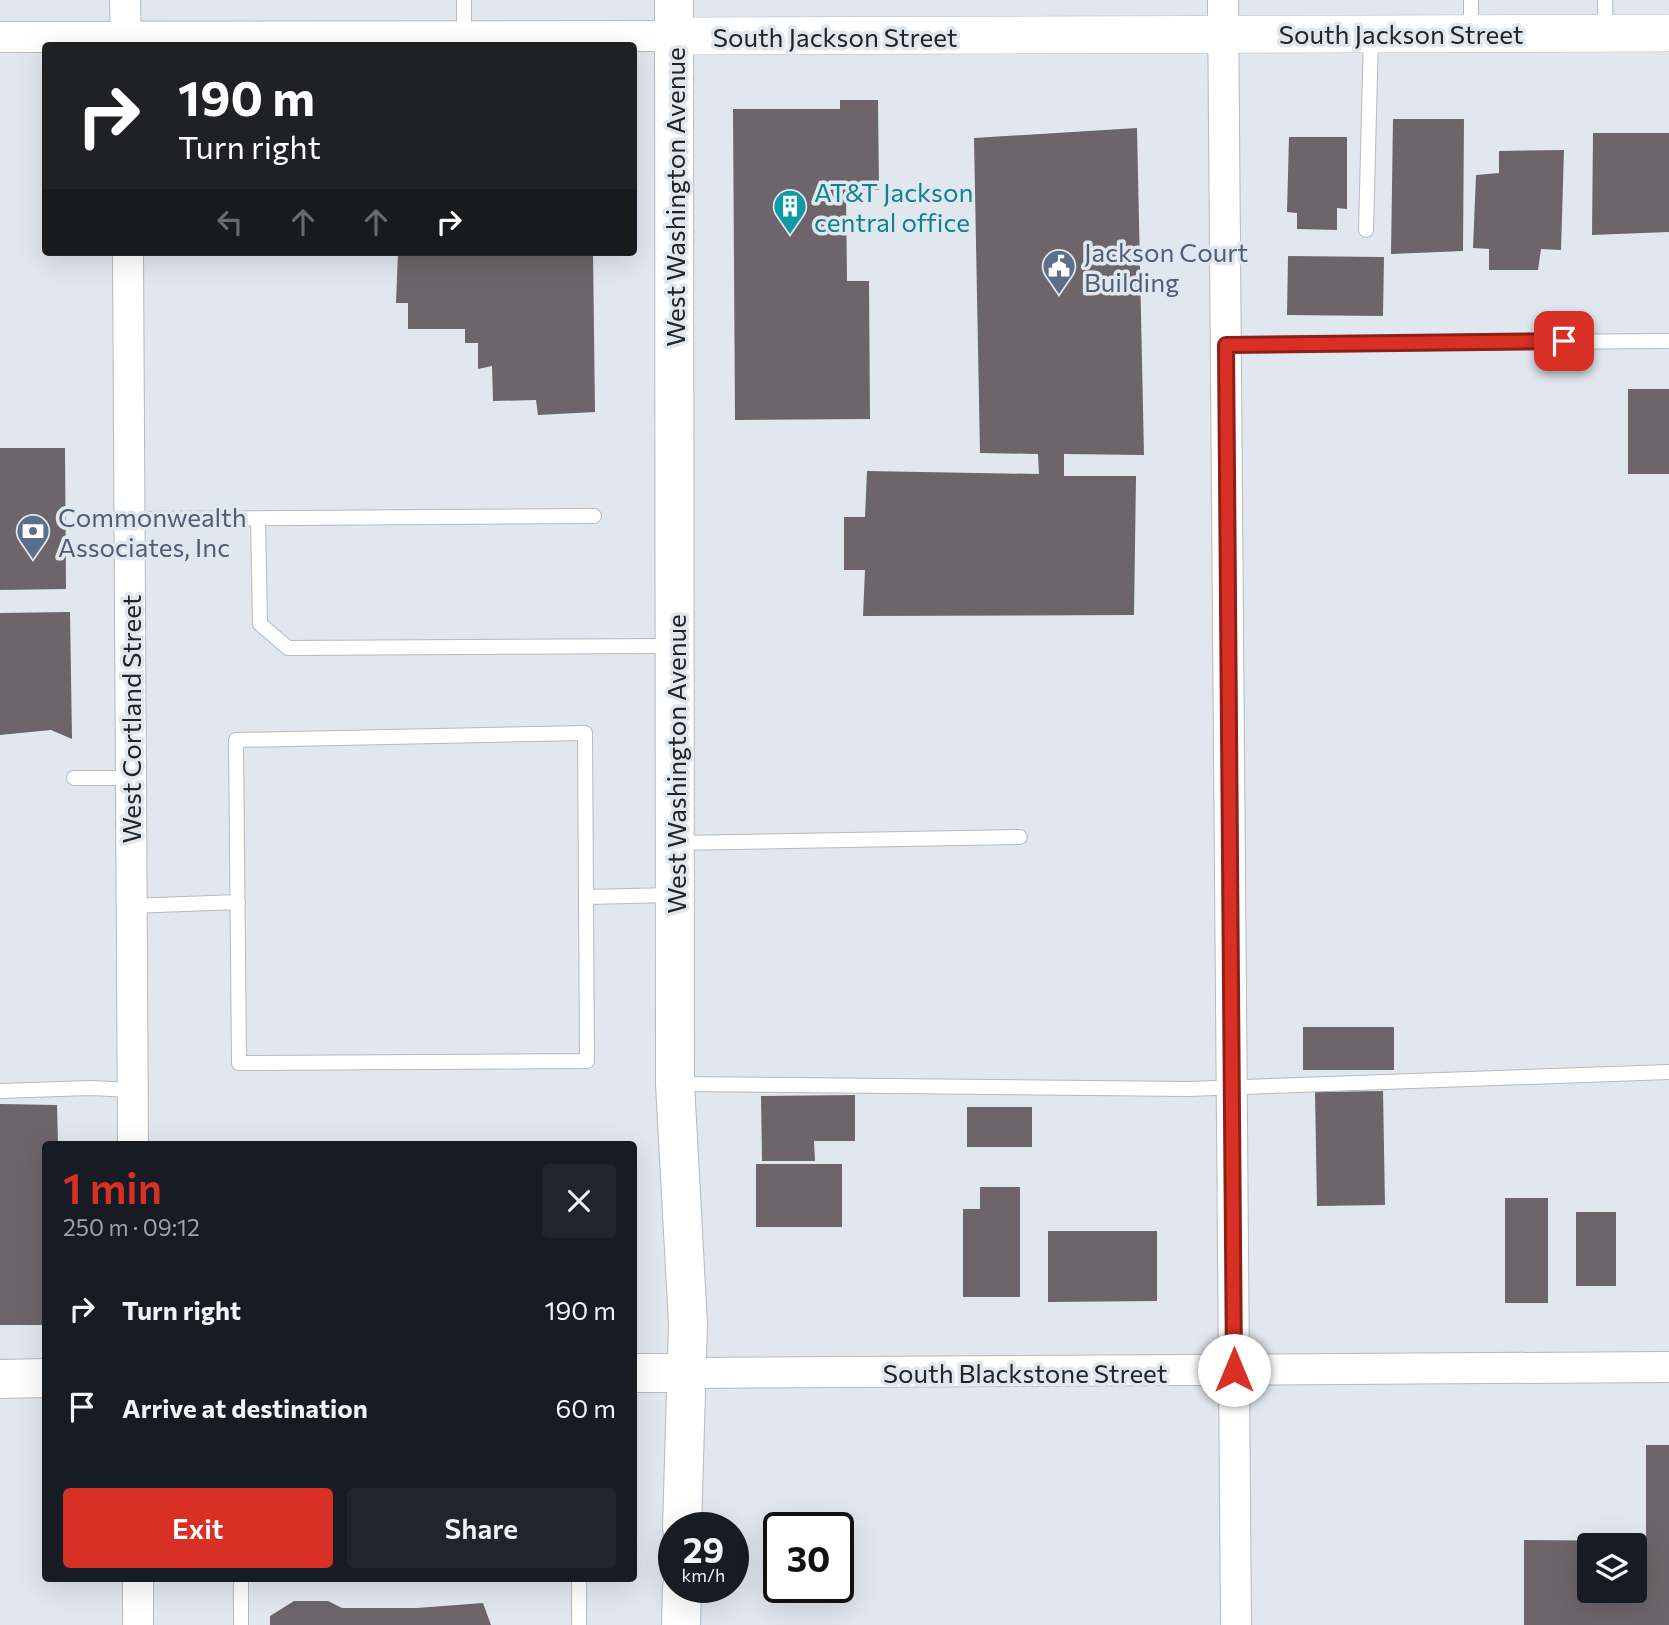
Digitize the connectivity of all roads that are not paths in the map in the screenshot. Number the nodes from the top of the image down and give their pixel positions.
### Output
1 (125, 0) edge
2 (464, 0) edge
3 (1224, 16) edge
4 (1471, 17) edge
5 (1606, 17) edge
6 (674, 18) edge
7 (1371, 33) junction
8 (1669, 33) edge
9 (464, 36) junction
10 (0, 37) edge
11 (126, 41) edge
12 (1366, 230) dead end
13 (128, 256) edge
14 (1669, 341) edge
15 (1226, 345) junction
16 (594, 516) dead end
17 (129, 519) junction
18 (258, 519) junction
19 (674, 646) junction
20 (74, 778) dead end
21 (130, 778) junction
22 (1020, 837) dead end
23 (675, 843) junction
24 (676, 894) junction
25 (586, 897) junction
26 (238, 902) junction
27 (131, 906) junction
28 (1669, 1072) edge
29 (676, 1084) junction
30 (1233, 1087) junction
31 (133, 1090) junction
32 (0, 1091) edge
33 (133, 1141) edge
34 (1669, 1367) edge
35 (1234, 1370) junction
36 (637, 1373) edge
37 (685, 1373) junction
38 (42, 1378) edge
39 (0, 1379) edge
40 (682, 1512) edge
41 (138, 1582) edge
42 (241, 1582) edge
43 (579, 1582) edge
44 (681, 1603) edge
45 (138, 1625) edge
46 (241, 1625) edge
47 (579, 1625) edge
48 (681, 1625) edge
49 (1236, 1625) edge

1 - 11 street
2 - 9 lane
3 - 6 street, South Jackson Street
3 - 7 street, South Jackson Street
3 - 15 street
4 - 5 street, South Jackson Street
4 - 7 street, South Jackson Street
5 - 8 street, South Jackson Street
6 - 9 street, South Jackson Street
6 - 19 main road, West Washington Avenue
7 - 12 lane
9 - 11 street, South Jackson Street
10 - 11 street, South Jackson Street
13 - 17 street, West Cortland Street
14 - 15 lane
15 - 30 street
16 - 18 lane
17 - 18 lane
17 - 21 street, West Cortland Street
18 - 19 lane
19 - 23 main road, West Washington Avenue
20 - 21 lane
21 - 27 street, West Cortland Street
22 - 23 lane
23 - 24 main road, West Washington Avenue
24 - 25 lane
24 - 29 main road, West Washington Avenue
25 - 26 lane
25 - 26 lane
26 - 27 lane
27 - 31 street, West Cortland Street
28 - 30 lane
29 - 30 lane
29 - 37 main road, West Washington Avenue
30 - 35 street
31 - 32 lane
31 - 33 street, West Cortland Street
34 - 35 street, South Blackstone Street
35 - 37 street, South Blackstone Street
35 - 49 street
36 - 37 main road, South Blackstone Street
37 - 40 main road, West Washington Avenue
38 - 39 main road
41 - 45 street
42 - 46 lane
43 - 47 lane
44 - 48 main road

